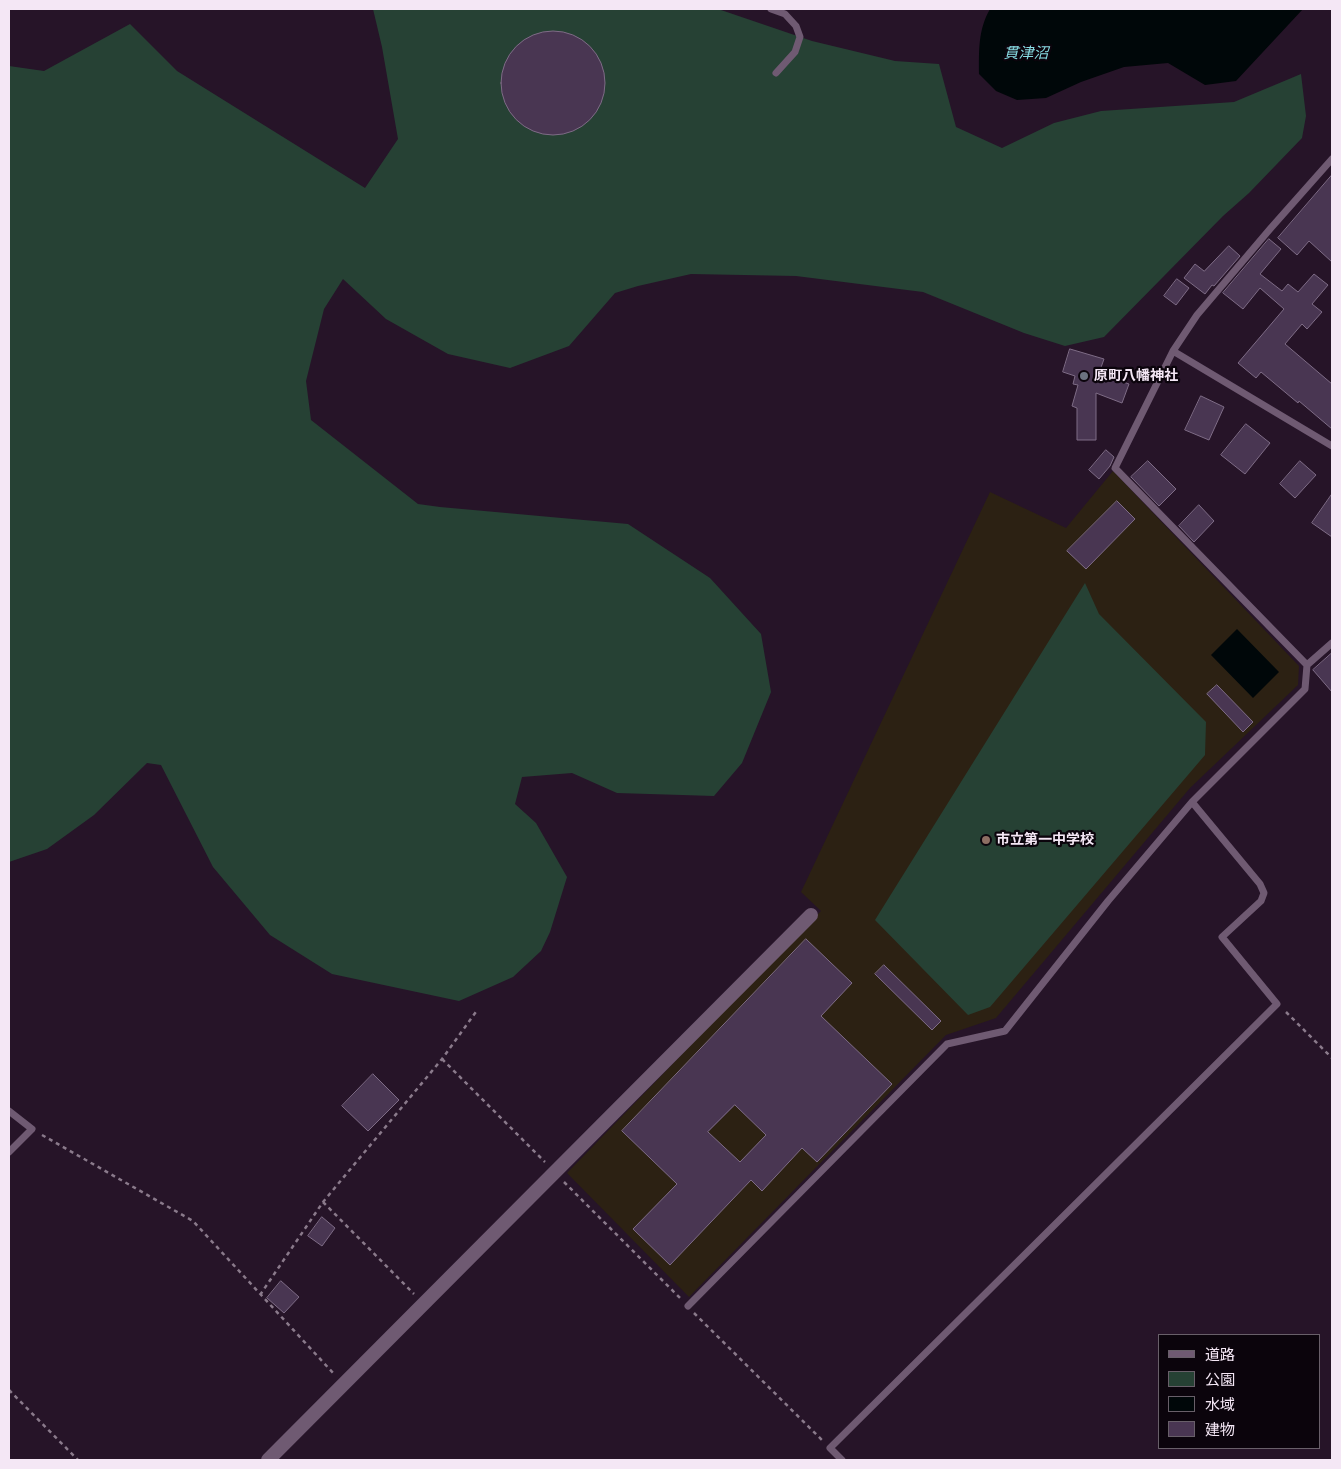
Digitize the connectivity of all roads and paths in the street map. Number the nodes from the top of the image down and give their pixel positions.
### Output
1 (771, 9) edge
2 (776, 73) dead end
3 (1332, 159) edge
4 (1173, 351) junction
5 (1332, 446) edge
6 (1332, 643) edge
7 (1307, 665) junction
8 (1192, 802) junction
9 (811, 915) dead end
10 (1277, 1004) junction
11 (478, 1009) dead end
12 (1332, 1058) edge
13 (442, 1059) junction
14 (9, 1112) edge
15 (32, 1129) junction
16 (9, 1152) edge
17 (556, 1172) junction
18 (322, 1202) junction
19 (260, 1295) junction
20 (424, 1304) junction
21 (688, 1306) dead end
22 (344, 1384) junction
23 (9, 1390) edge
24 (78, 1460) edge
25 (268, 1460) edge
26 (842, 1460) edge

1 - 2 lane
3 - 4 lane
4 - 5 lane
4 - 7 lane
6 - 7 lane
7 - 8 lane
8 - 10 lane
8 - 21 lane
9 - 17 street
10 - 12 path
10 - 26 lane
11 - 13 path
13 - 17 path
13 - 18 path
14 - 15 lane
15 - 16 lane
15 - 19 path
17 - 20 street
18 - 19 path
18 - 20 path
19 - 22 path
20 - 22 street
22 - 25 street
23 - 24 path

